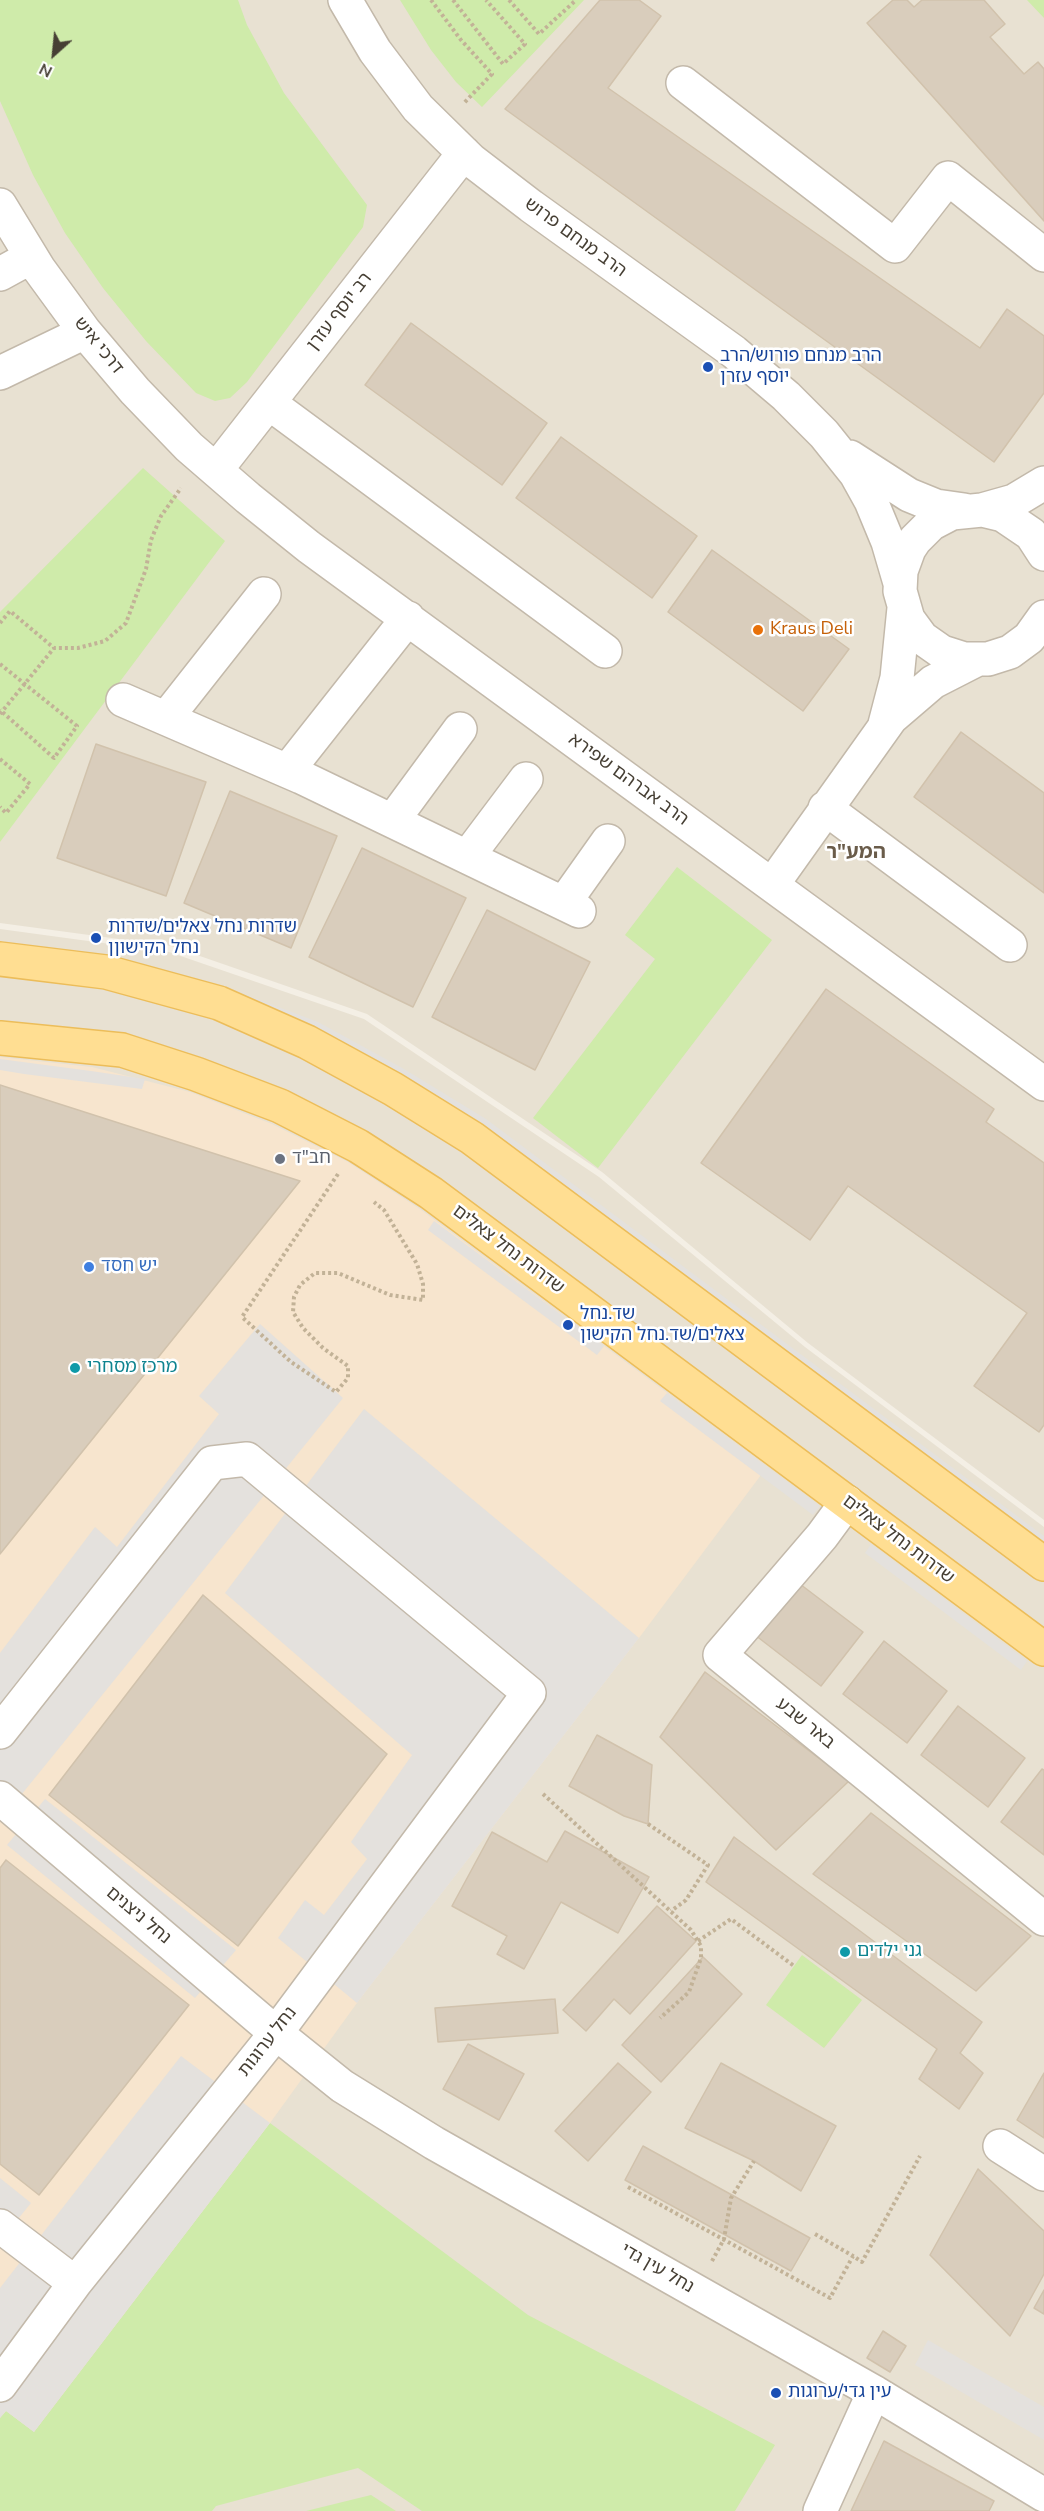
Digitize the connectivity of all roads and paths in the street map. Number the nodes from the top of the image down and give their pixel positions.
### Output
1 (345, 0) edge
2 (431, 0) edge
3 (453, 0) edge
4 (486, 0) edge
5 (509, 0) edge
6 (573, 0) edge
7 (683, 83) dead end
8 (439, 128) junction
9 (464, 153) junction
10 (0, 205) edge
11 (1044, 255) edge
12 (31, 257) junction
13 (0, 274) edge
14 (85, 332) junction
15 (0, 373) edge
16 (269, 404) junction
17 (836, 447) junction
18 (210, 465) junction
19 (1044, 483) edge
20 (973, 510) junction
21 (1044, 554) edge
22 (264, 594) dead end
23 (902, 595) junction
24 (1044, 617) edge
25 (408, 618) junction
26 (0, 623) edge
27 (54, 648) junction
28 (605, 651) dead end
29 (1010, 652) junction
30 (1044, 655) edge
31 (976, 660) junction
32 (0, 664) edge
33 (24, 684) junction
34 (123, 700) dead end
35 (1, 712) edge
36 (167, 717) junction
37 (884, 726) junction
38 (460, 729) dead end
39 (0, 759) edge
40 (288, 770) junction
41 (525, 778) dead end
42 (0, 807) edge
43 (825, 808) junction
44 (393, 820) junction
45 (608, 841) dead end
46 (468, 856) junction
47 (772, 885) junction
48 (1010, 945) dead end
49 (0, 959) edge
50 (0, 1038) edge
51 (1044, 1084) edge
52 (358, 1146) junction
53 (339, 1173) junction
54 (348, 1181) dead end
55 (366, 1196) dead end
56 (847, 1502) junction
57 (1044, 1564) edge
58 (1044, 1649) edge
59 (0, 1732) edge
60 (543, 1794) dead end
61 (0, 1798) edge
62 (648, 1824) dead end
63 (671, 1911) junction
64 (1044, 1919) edge
65 (698, 1941) junction
66 (794, 1966) dead end
67 (660, 2018) dead end
68 (276, 2033) junction
69 (1000, 2146) dead end
70 (920, 2156) dead end
71 (754, 2161) dead end
72 (1044, 2174) edge
73 (628, 2187) dead end
74 (0, 2226) edge
75 (815, 2234) dead end
76 (724, 2239) junction
77 (853, 2256) junction
78 (75, 2283) junction
79 (697, 2291) junction
80 (0, 2385) edge
81 (874, 2392) junction
82 (1044, 2495) edge
83 (820, 2511) edge

1 - 8 street, הרב מנחם פרוש
2 - 8 path
3 - 4 path
5 - 6 path
7 - 11 street
8 - 9 street, הרב מנחם פרוש
9 - 16 street, רב יוסף עזרן
9 - 17 street, הרב מנחם פרוש
10 - 12 street, דרכי איש
12 - 13 street
12 - 14 street, דרכי איש
14 - 15 street
14 - 18 street, דרכי איש
16 - 18 street, רב יוסף עזרן
16 - 28 street
17 - 20 street, הרב מנחם פרוש
17 - 23 street, הרב מנחם פרוש
18 - 25 street, הרב אברהם שפירא
18 - 27 path
19 - 20 street
20 - 21 street, הרב מנחם פרוש
20 - 23 street
22 - 36 street
23 - 31 street
23 - 37 street
24 - 29 street
25 - 40 street
25 - 47 street, הרב אברהם שפירא
26 - 27 path
27 - 33 path
29 - 30 street
29 - 31 street
31 - 37 street
32 - 33 path
33 - 35 path
33 - 35 path
34 - 36 street
36 - 40 street
37 - 43 street
38 - 44 street
39 - 42 path
40 - 44 street
41 - 46 street
43 - 47 street
43 - 48 street
44 - 46 street
45 - 46 street
47 - 51 street, הרב אברהם שפירא
49 - 57 main road
50 - 52 main road, שדרות נחל צאלים
52 - 53 path
52 - 56 main road, שדרות נחל צאלים
53 - 54 path
53 - 55 path
56 - 58 main road, שדרות נחל צאלים
56 - 64 street, באר שבע
59 - 68 street, נחל ערוגות
60 - 63 path
61 - 68 street, נחל ניצנים
62 - 63 path
63 - 65 path
65 - 66 path
65 - 67 path
68 - 78 street, נחל ערוגות
68 - 79 street, נחל עין גדי
69 - 72 street
70 - 77 path
71 - 76 path
73 - 76 path
74 - 78 street
75 - 77 path
76 - 77 path
76 - 79 path
78 - 80 street, נחל ערוגות
79 - 81 street, נחל עין גדי
81 - 82 street, נחל עין גדי
81 - 83 street

